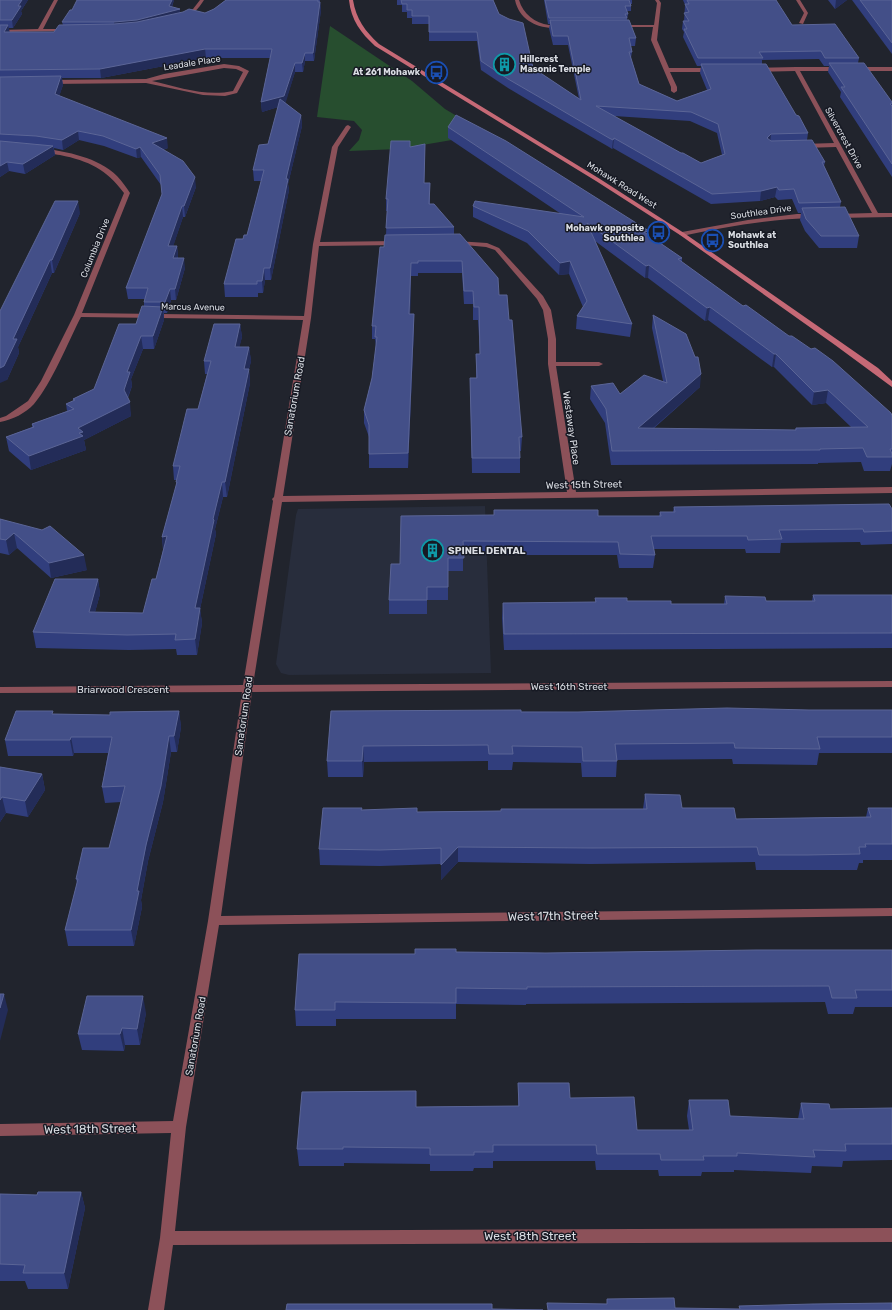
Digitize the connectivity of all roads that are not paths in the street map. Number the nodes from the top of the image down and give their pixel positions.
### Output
1 (56, 0) edge
2 (202, 0) edge
3 (351, 0) edge
4 (517, 0) edge
5 (657, 0) edge
6 (798, 0) edge
7 (174, 19) edge
8 (801, 23) edge
9 (609, 26) edge
10 (656, 26) junction
11 (570, 27) edge
12 (77, 30) edge
13 (0, 31) edge
14 (38, 31) junction
15 (796, 69) junction
16 (892, 69) edge
17 (666, 70) junction
18 (719, 70) edge
19 (750, 70) edge
20 (146, 81) junction
21 (46, 82) edge
22 (674, 91) dead end
23 (348, 127) dead end
24 (837, 145) junction
25 (793, 146) edge
26 (37, 149) edge
27 (876, 215) junction
28 (892, 215) edge
29 (682, 234) junction
30 (404, 243) edge
31 (450, 243) edge
32 (316, 244) junction
33 (78, 315) junction
34 (307, 318) junction
35 (552, 364) junction
36 (600, 364) dead end
37 (892, 385) edge
38 (0, 420) edge
39 (892, 490) edge
40 (572, 495) junction
41 (276, 499) junction
42 (892, 684) edge
43 (247, 689) junction
44 (0, 690) edge
45 (892, 912) edge
46 (214, 921) junction
47 (180, 1127) junction
48 (0, 1130) edge
49 (892, 1235) edge
50 (167, 1238) junction
51 (156, 1310) edge

1 - 14 street
2 - 7 street
3 - 29 main road, Mohawk Road West
4 - 11 street
5 - 10 street
6 - 8 street
9 - 10 street
10 - 17 street
12 - 14 street
13 - 14 street
15 - 16 street
15 - 19 street
15 - 24 street, Silvercrest Drive
17 - 18 street
17 - 22 street
20 - 20 street, Leadale Place
20 - 21 street, Leadale Place
23 - 32 street, Sanatorium Road
24 - 25 street
24 - 27 street, Silvercrest Drive
26 - 33 street, Columbia Drive
27 - 28 street, Southlea Drive
27 - 29 street, Southlea Drive
29 - 37 main road, Mohawk Road West
30 - 32 street
31 - 35 street, Westaway Place
32 - 34 street, Sanatorium Road
33 - 34 street, Marcus Avenue
33 - 38 street, Columbia Drive
34 - 41 street, Sanatorium Road
35 - 36 street
35 - 40 street, Westaway Place
39 - 40 street, West 15th Street
40 - 41 street, West 15th Street
41 - 43 street, Sanatorium Road
42 - 43 street, West 16th Street
43 - 44 street, Briarwood Crescent
43 - 46 street, Sanatorium Road
45 - 46 street, West 17th Street
46 - 47 street, Sanatorium Road
47 - 48 street, West 18th Street
47 - 50 street, Sanatorium Road
49 - 50 street, West 18th Street
50 - 51 street, Sanatorium Road

